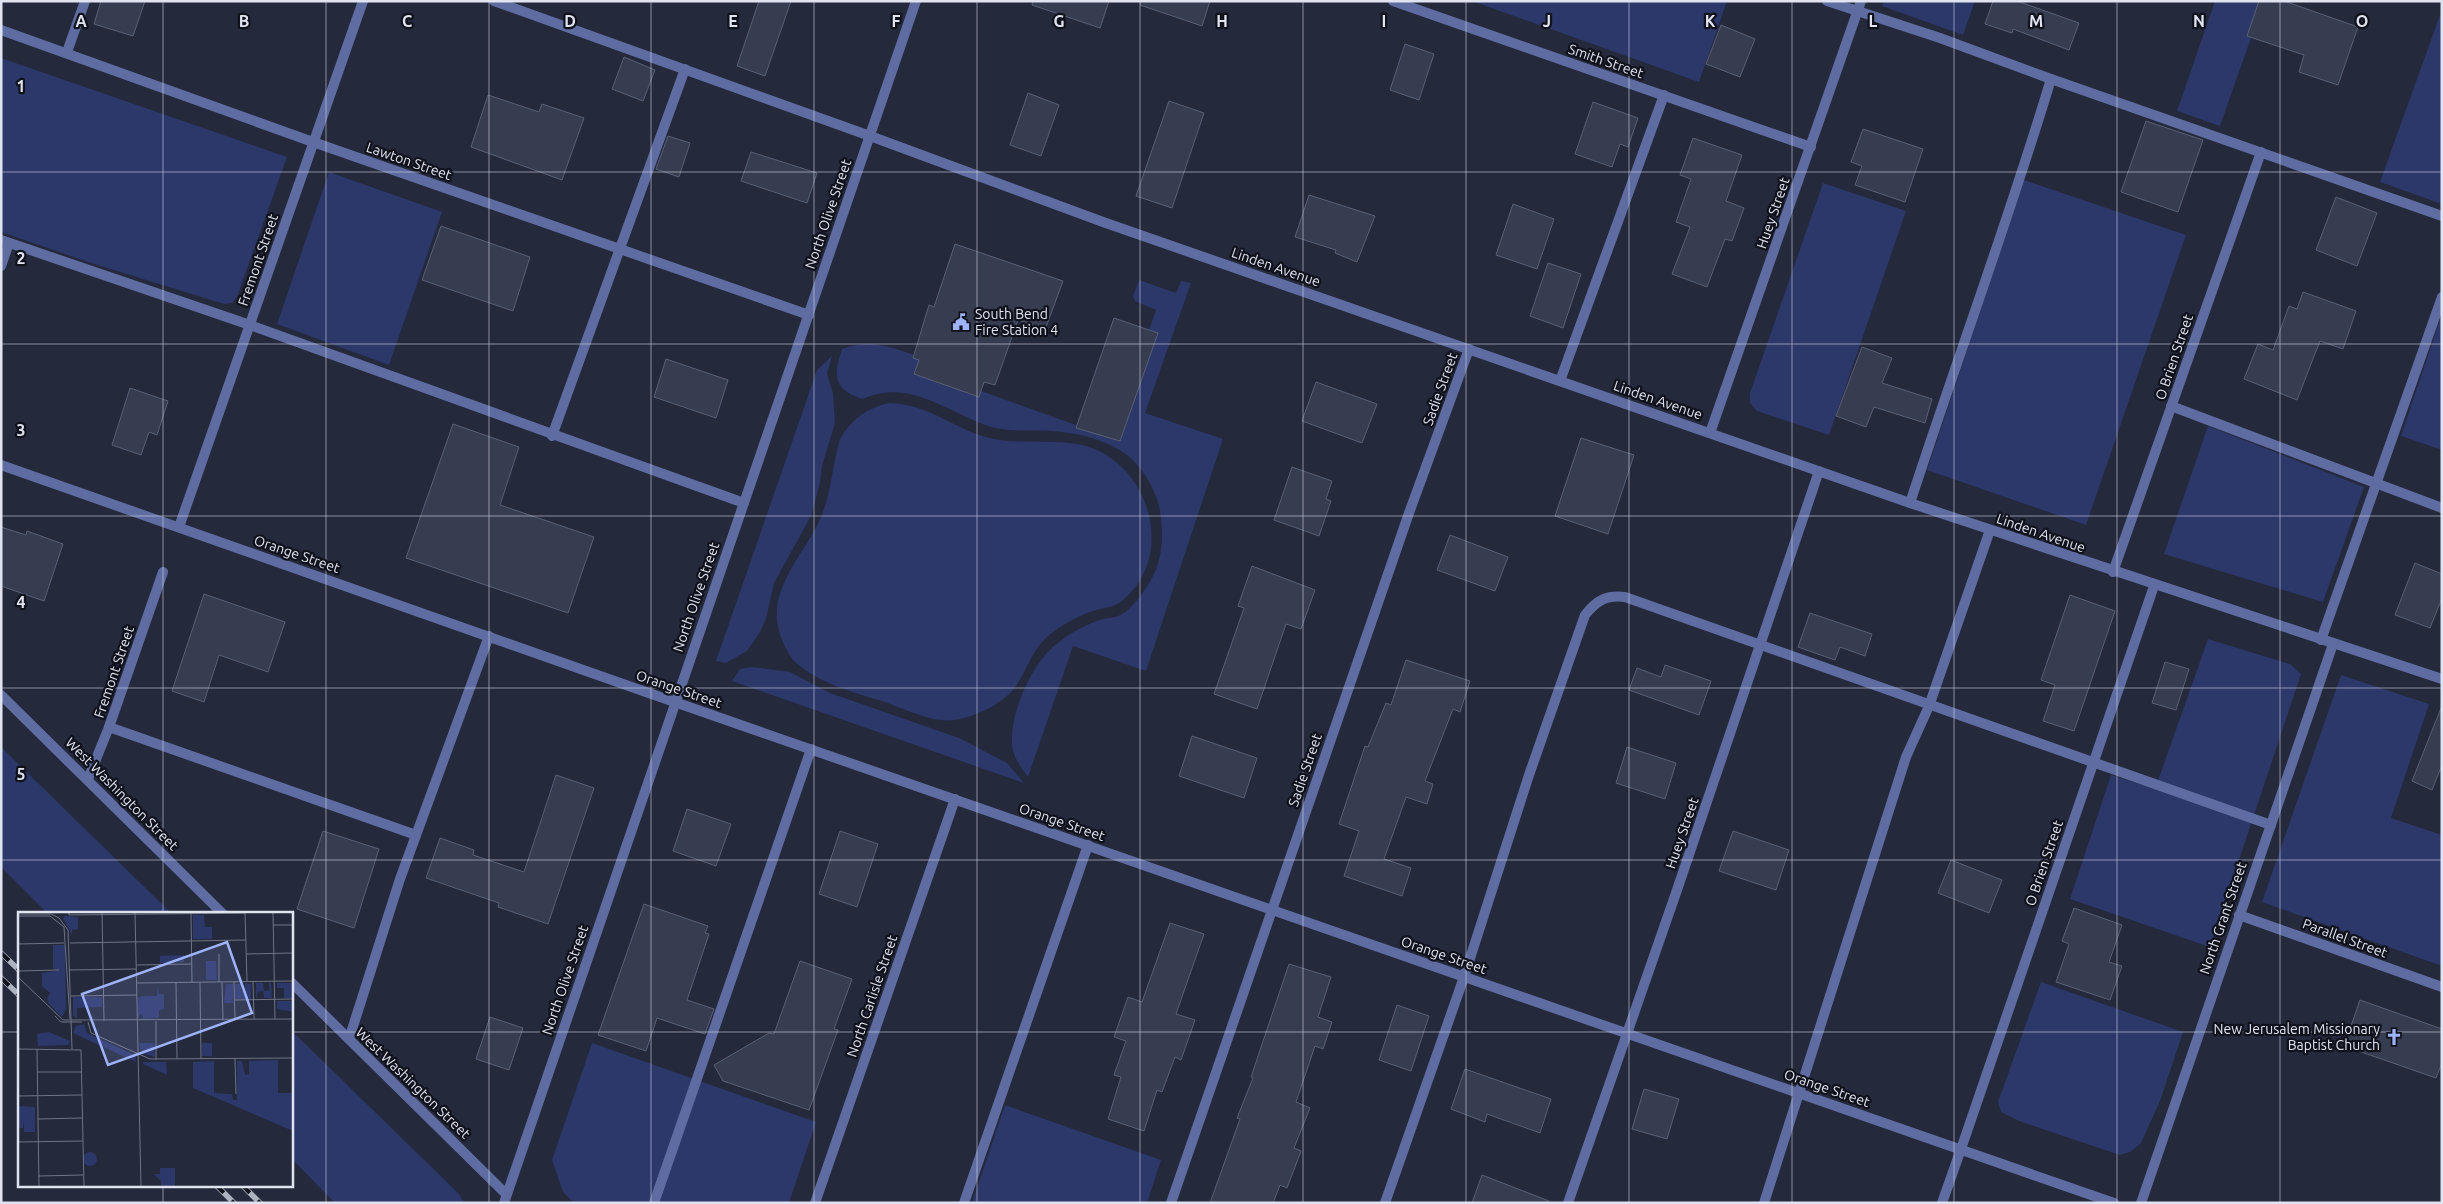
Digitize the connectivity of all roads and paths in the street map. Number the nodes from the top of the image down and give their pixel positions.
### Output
1 (85, 1) edge
2 (362, 1) edge
3 (494, 1) edge
4 (916, 1) edge
5 (1393, 1) edge
6 (1827, 1) edge
7 (1861, 1) edge
8 (1858, 12) junction
9 (1, 30) edge
10 (68, 52) junction
11 (685, 69) junction
12 (2051, 79) junction
13 (1664, 95) junction
14 (870, 136) junction
15 (313, 142) junction
16 (1811, 147) junction
17 (2261, 152) junction
18 (2442, 216) edge
19 (5, 242) edge
20 (620, 249) junction
21 (1, 266) edge
22 (2442, 297) edge
23 (809, 315) junction
24 (250, 325) junction
25 (1470, 349) junction
26 (1560, 380) junction
27 (2171, 406) junction
28 (1710, 433) junction
29 (552, 436) junction
30 (1, 465) edge
31 (1819, 471) junction
32 (2376, 484) junction
33 (744, 503) junction
34 (1910, 503) junction
35 (2442, 508) edge
36 (179, 527) junction
37 (1990, 530) junction
38 (163, 572) dead end
39 (2113, 572) junction
40 (2154, 586) junction
41 (489, 636) junction
42 (2321, 640) junction
43 (2333, 644) junction
44 (1760, 645) junction
45 (2442, 679) edge
46 (1, 695) edge
47 (675, 702) junction
48 (1929, 706) junction
49 (110, 727) junction
50 (811, 749) junction
51 (2092, 762) junction
52 (88, 779) junction
53 (954, 799) junction
54 (2271, 825) junction
55 (416, 835) junction
56 (1088, 846) junction
57 (1271, 910) junction
58 (221, 912) edge
59 (2239, 915) junction
60 (1464, 977) junction
61 (292, 983) edge
62 (2442, 987) edge
63 (1626, 1033) junction
64 (349, 1039) junction
65 (1800, 1094) junction
66 (1961, 1150) junction
67 (505, 1198) edge
68 (515, 1203) edge
69 (654, 1203) edge
70 (815, 1203) edge
71 (964, 1203) edge
72 (1171, 1203) edge
73 (1385, 1203) edge
74 (1568, 1203) edge
75 (1764, 1203) edge
76 (1942, 1203) edge
77 (2114, 1203) edge
78 (2141, 1203) edge

1 - 10 street
2 - 15 street, Fremont Street
3 - 11 street, Linden Avenue
4 - 14 street, North Olive Street
5 - 13 street, Smith Street
6 - 8 street
7 - 8 street, Huey Street
8 - 12 street
8 - 16 street, Huey Street
9 - 10 street, Lawton Street
10 - 15 street, Lawton Street
11 - 14 street, Linden Avenue
11 - 20 street
12 - 17 street
12 - 34 street
13 - 16 street, Smith Street
13 - 26 street
14 - 23 street, North Olive Street
14 - 25 street, Linden Avenue
15 - 20 street, Lawton Street
15 - 24 street, Fremont Street
16 - 28 street, Huey Street
17 - 18 street
17 - 27 street, O Brien Street
19 - 21 street
19 - 24 street
20 - 23 street, Lawton Street
20 - 29 street
22 - 32 street
23 - 33 street, North Olive Street
24 - 29 street
24 - 36 street, Fremont Street
25 - 26 street, Linden Avenue
25 - 57 street, Sadie Street
26 - 28 street, Linden Avenue
27 - 32 street
27 - 39 street, O Brien Street
28 - 31 street, Linden Avenue
29 - 33 street
30 - 36 street, Orange Street
31 - 34 street, Linden Avenue
31 - 44 street, Huey Street
32 - 35 street
32 - 42 street
33 - 47 street, North Olive Street
34 - 37 street, Linden Avenue
36 - 41 street, Orange Street
37 - 39 street, Linden Avenue
37 - 48 street
38 - 49 street, Fremont Street
39 - 40 street, Linden Avenue
40 - 42 street, Linden Avenue
40 - 51 street, O Brien Street
41 - 47 street, Orange Street
41 - 55 street
42 - 43 street, Linden Avenue
43 - 45 street, Linden Avenue
43 - 54 street, North Grant Street
44 - 48 street
44 - 60 street
44 - 63 street, Huey Street
46 - 52 street, West Washington Street
47 - 50 street, Orange Street
47 - 67 street, North Olive Street
48 - 51 street
48 - 65 street
49 - 52 street, Fremont Street
49 - 55 street
50 - 53 street, Orange Street
50 - 69 street
51 - 54 street
51 - 66 street, O Brien Street
52 - 58 street, West Washington Street
53 - 56 street, Orange Street
53 - 70 street, North Carlisle Street
54 - 59 street, North Grant Street
55 - 64 street
56 - 57 street, Orange Street
56 - 71 street
57 - 60 street, Orange Street
57 - 72 street, Sadie Street
59 - 62 street, Parallel Street
59 - 78 street, North Grant Street
60 - 63 street, Orange Street
60 - 73 street
61 - 64 street, West Washington Street
63 - 65 street, Orange Street
63 - 74 street, Huey Street
64 - 67 street, West Washington Street
65 - 66 street, Orange Street
65 - 75 street
66 - 76 street, O Brien Street
66 - 77 street, Orange Street
67 - 68 street, West Washington Street

